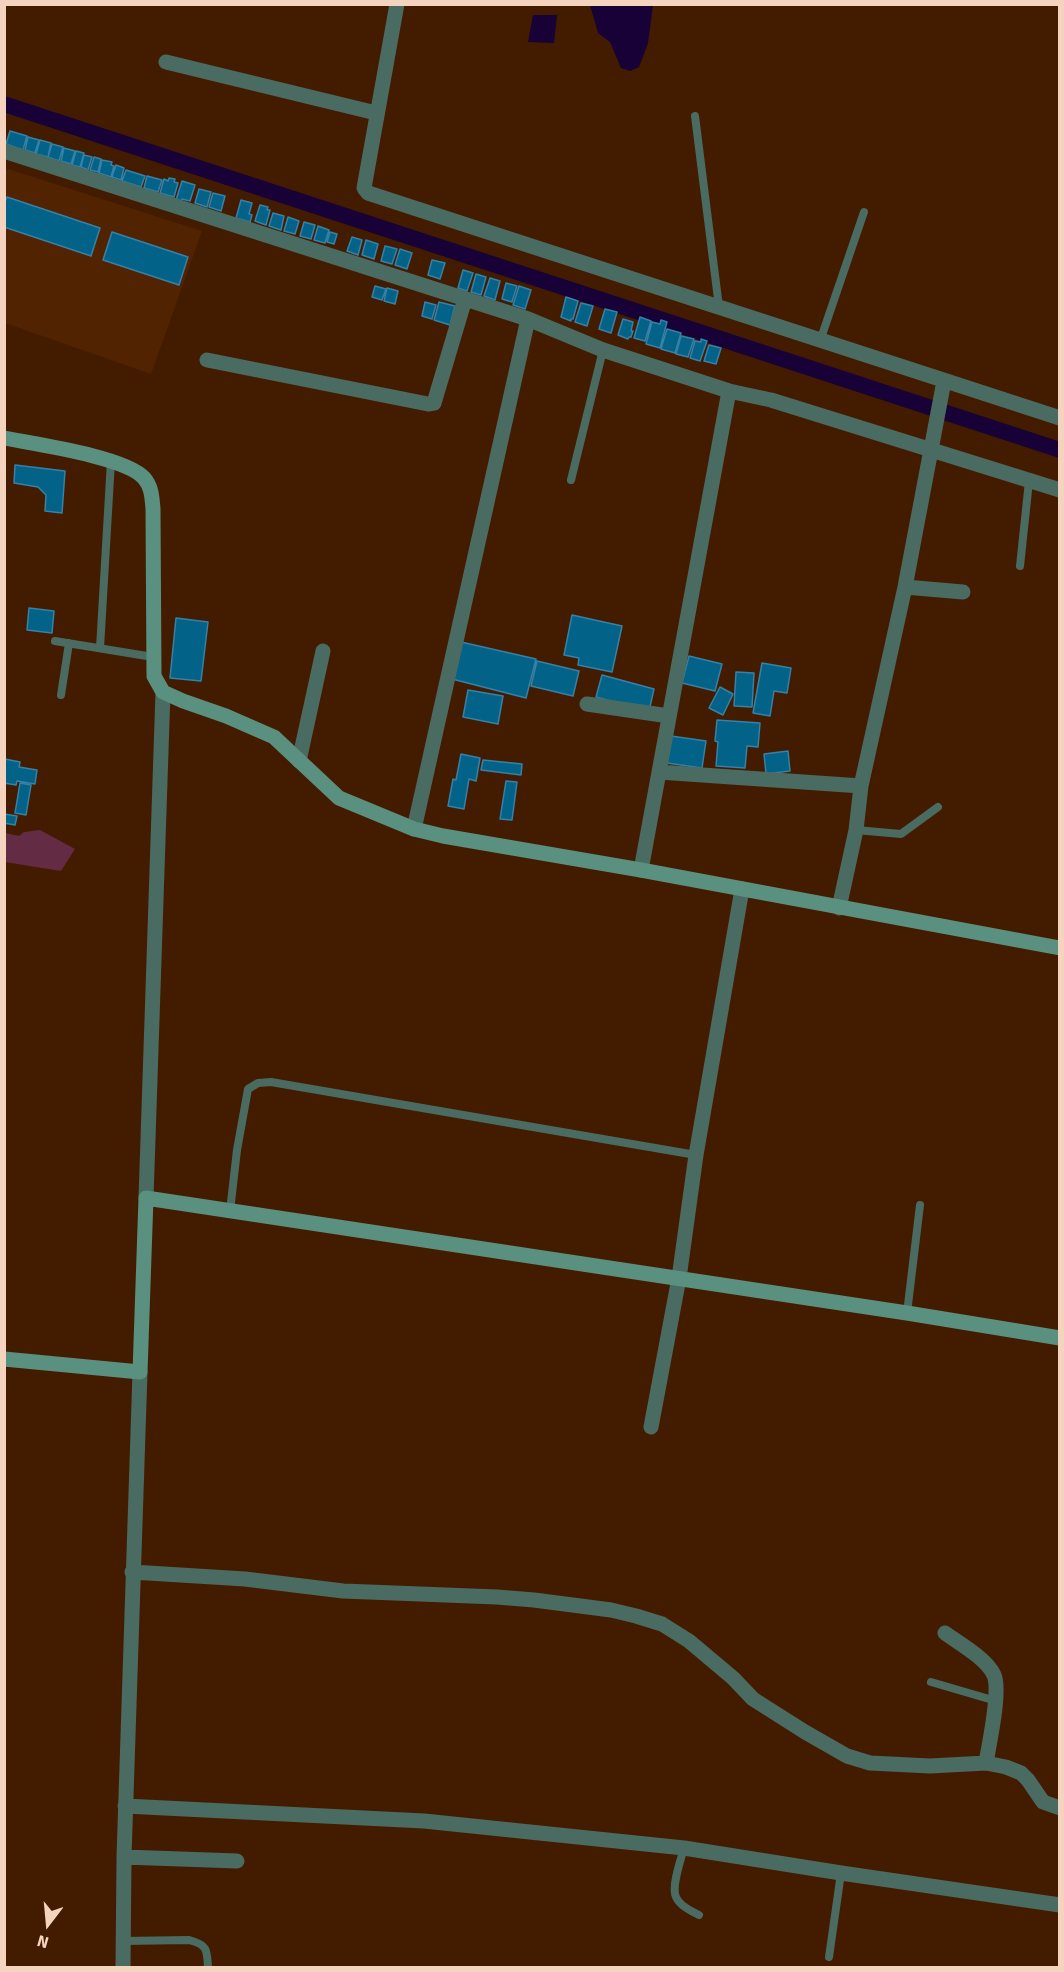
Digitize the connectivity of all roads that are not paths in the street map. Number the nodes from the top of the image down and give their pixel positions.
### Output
1 (397, 4) edge
2 (166, 62) dead end
3 (376, 113) junction
4 (694, 116) dead end
5 (4, 152) edge
6 (864, 212) dead end
7 (465, 299) junction
8 (720, 308) junction
9 (528, 319) junction
10 (820, 341) junction
11 (603, 350) junction
12 (207, 360) dead end
13 (943, 389) junction
14 (729, 391) junction
15 (1059, 418) edge
16 (4, 438) edge
17 (930, 449) junction
18 (111, 460) junction
19 (571, 480) dead end
20 (1029, 480) junction
21 (1059, 490) edge
22 (1020, 566) dead end
23 (905, 587) junction
24 (963, 592) dead end
25 (55, 641) dead end
26 (69, 643) junction
27 (100, 648) junction
28 (323, 651) dead end
29 (153, 657) junction
30 (163, 692) junction
31 (61, 695) dead end
32 (587, 704) dead end
33 (669, 716) junction
34 (299, 761) junction
35 (659, 772) junction
36 (861, 786) junction
37 (938, 807) dead end
38 (414, 830) junction
39 (856, 830) junction
40 (640, 870) junction
41 (742, 889) junction
42 (839, 908) junction
43 (1059, 948) edge
44 (696, 1155) junction
45 (146, 1198) junction
46 (920, 1205) dead end
47 (230, 1211) junction
48 (679, 1278) junction
49 (907, 1313) junction
50 (1059, 1338) edge
51 (4, 1359) edge
52 (140, 1372) junction
53 (651, 1427) dead end
54 (132, 1572) junction
55 (945, 1633) dead end
56 (932, 1682) dead end
57 (996, 1701) junction
58 (986, 1763) junction
59 (125, 1806) junction
60 (1059, 1808) edge
61 (684, 1848) junction
62 (124, 1857) junction
63 (237, 1861) dead end
64 (841, 1873) junction
65 (1059, 1905) edge
66 (699, 1915) dead end
67 (123, 1941) junction
68 (829, 1957) dead end
69 (123, 1968) edge
70 (208, 1968) edge

1 - 3 street
2 - 3 street
3 - 8 street
4 - 8 lane
5 - 7 street
6 - 10 lane
7 - 9 street
7 - 12 street
8 - 10 street
9 - 11 street
9 - 38 street
10 - 13 street
11 - 14 street
11 - 19 lane
13 - 15 street
13 - 17 street
14 - 17 street
14 - 33 street
16 - 18 street
17 - 20 street
17 - 23 street
18 - 27 lane
18 - 29 street
20 - 21 street
20 - 22 lane
23 - 24 street
23 - 36 street
25 - 26 lane
26 - 27 lane
26 - 31 lane
27 - 29 lane
28 - 34 street
29 - 30 street
30 - 34 street
30 - 45 street
32 - 33 street
33 - 35 street
34 - 38 street
35 - 36 street
35 - 40 street
36 - 39 street
37 - 39 lane
38 - 40 street
39 - 42 street
40 - 41 street
41 - 42 street
41 - 44 street
42 - 43 street
44 - 47 lane
44 - 48 street
45 - 47 street
45 - 52 street
46 - 49 lane
47 - 48 street
48 - 49 street
48 - 53 street
49 - 50 street
51 - 52 street
52 - 54 street
54 - 58 street
54 - 59 street
55 - 57 street
56 - 57 lane
57 - 58 street
58 - 60 street
59 - 61 street
59 - 62 street
61 - 64 street
61 - 66 lane
62 - 63 street
62 - 67 street
64 - 65 street
64 - 68 lane
67 - 69 street
67 - 70 lane

